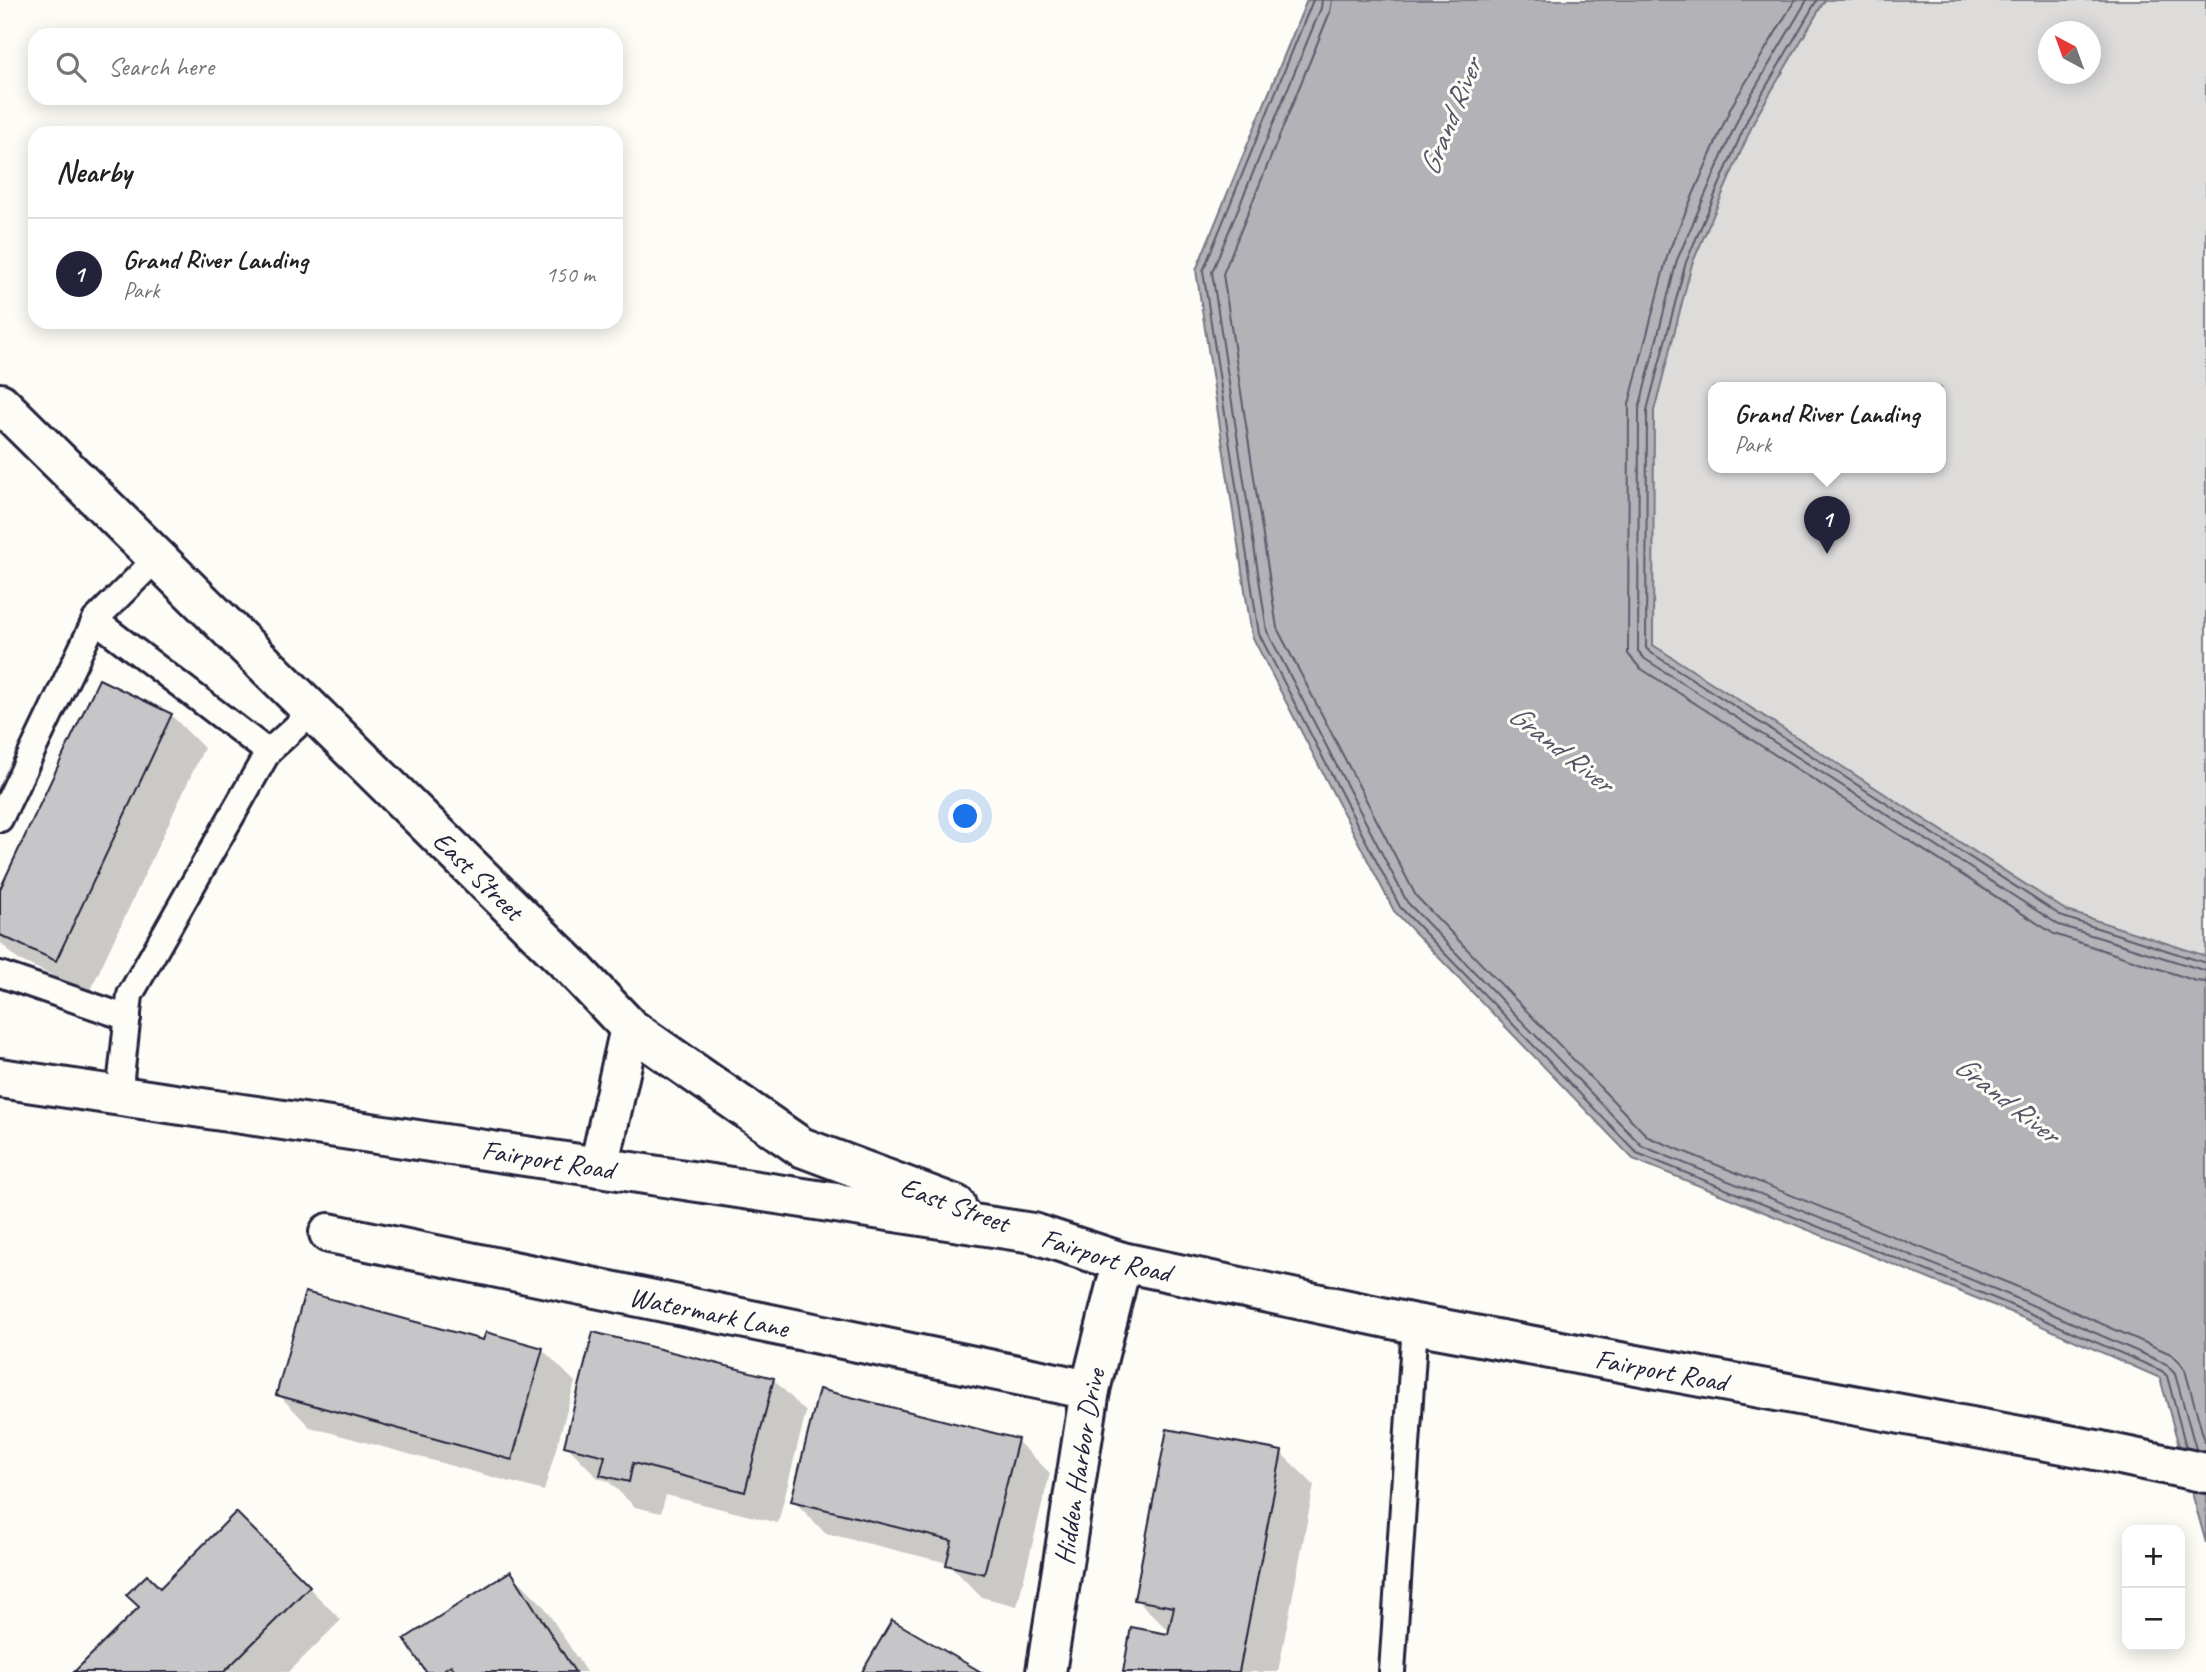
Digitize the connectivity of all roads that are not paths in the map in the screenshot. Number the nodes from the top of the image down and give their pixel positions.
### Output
1 (0, 403) edge
2 (157, 558) junction
3 (95, 620) junction
4 (313, 711) junction
5 (268, 752) junction
6 (0, 819) edge
7 (0, 974) edge
8 (128, 1018) junction
9 (630, 1028) junction
10 (0, 1078) edge
11 (119, 1096) junction
12 (599, 1167) junction
13 (329, 1233) dead end
14 (1033, 1233) junction
15 (1122, 1262) junction
16 (1415, 1324) junction
17 (1090, 1390) junction
18 (2206, 1473) edge
19 (1046, 1672) edge
20 (1392, 1672) edge

1 - 2 main road, East Street
2 - 3 lane
2 - 4 main road, East Street
3 - 5 lane
3 - 6 lane
4 - 5 lane
4 - 9 main road, East Street
5 - 8 lane
7 - 8 lane
8 - 11 lane
9 - 12 main road
9 - 14 main road, East Street
10 - 11 main road, Fairport Road
11 - 12 main road, Fairport Road
12 - 14 main road, Fairport Road
13 - 17 main road, Watermark Lane
14 - 15 main road, Fairport Road
15 - 16 main road, Fairport Road
15 - 17 main road, Hidden Harbor Drive
16 - 18 main road, Fairport Road
16 - 20 lane
17 - 19 main road, Hidden Harbor Drive

